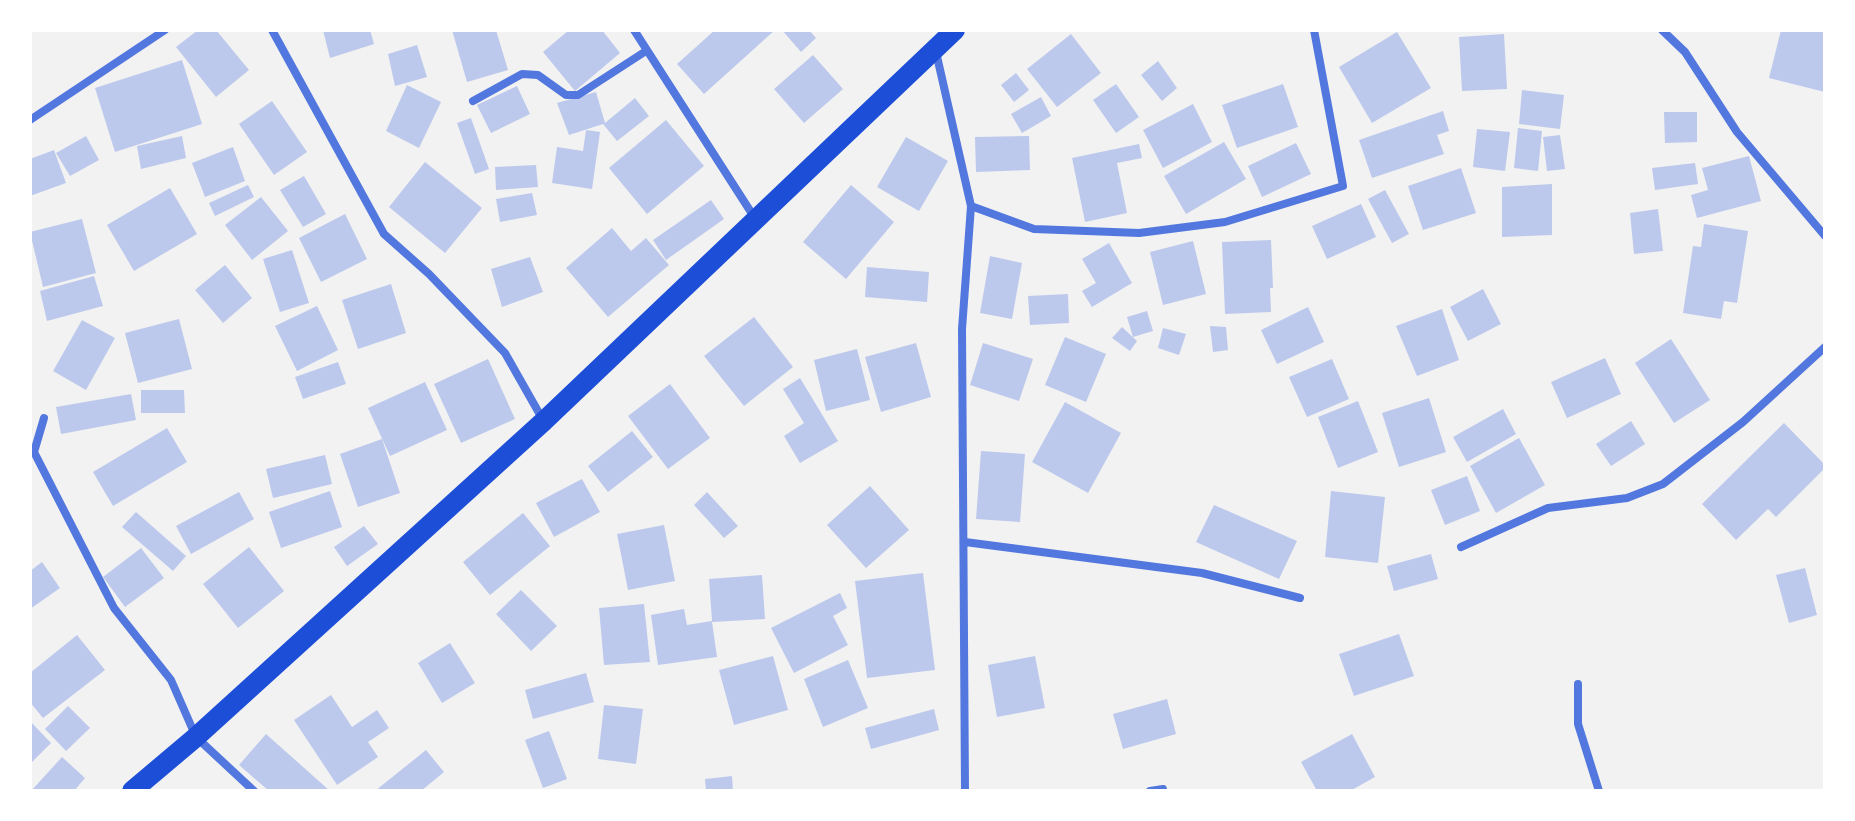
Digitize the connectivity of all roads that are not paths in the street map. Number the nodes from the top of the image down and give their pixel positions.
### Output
1 (165, 30) edge
2 (272, 30) edge
3 (634, 30) edge
4 (955, 30) edge
5 (1314, 30) edge
6 (1662, 30) edge
7 (935, 47) junction
8 (646, 51) junction
9 (473, 101) dead end
10 (30, 120) edge
11 (971, 206) junction
12 (756, 221) junction
13 (1825, 236) edge
14 (1825, 347) edge
15 (44, 418) dead end
16 (544, 421) junction
17 (965, 542) junction
18 (1461, 547) dead end
19 (1300, 598) dead end
20 (1578, 684) dead end
21 (196, 737) junction
22 (1163, 789) dead end
23 (132, 791) edge
24 (254, 791) edge
25 (965, 791) edge
26 (1150, 791) edge
27 (1599, 791) edge

1 - 10 street
2 - 16 street
3 - 8 street
4 - 7 main road
5 - 11 street
6 - 13 street
7 - 11 street
7 - 12 main road
8 - 9 street
8 - 12 street
11 - 17 street
12 - 16 main road
14 - 18 street
15 - 21 street
16 - 21 main road
17 - 19 street
17 - 25 street
20 - 27 street
21 - 23 main road
21 - 24 street
22 - 26 street

